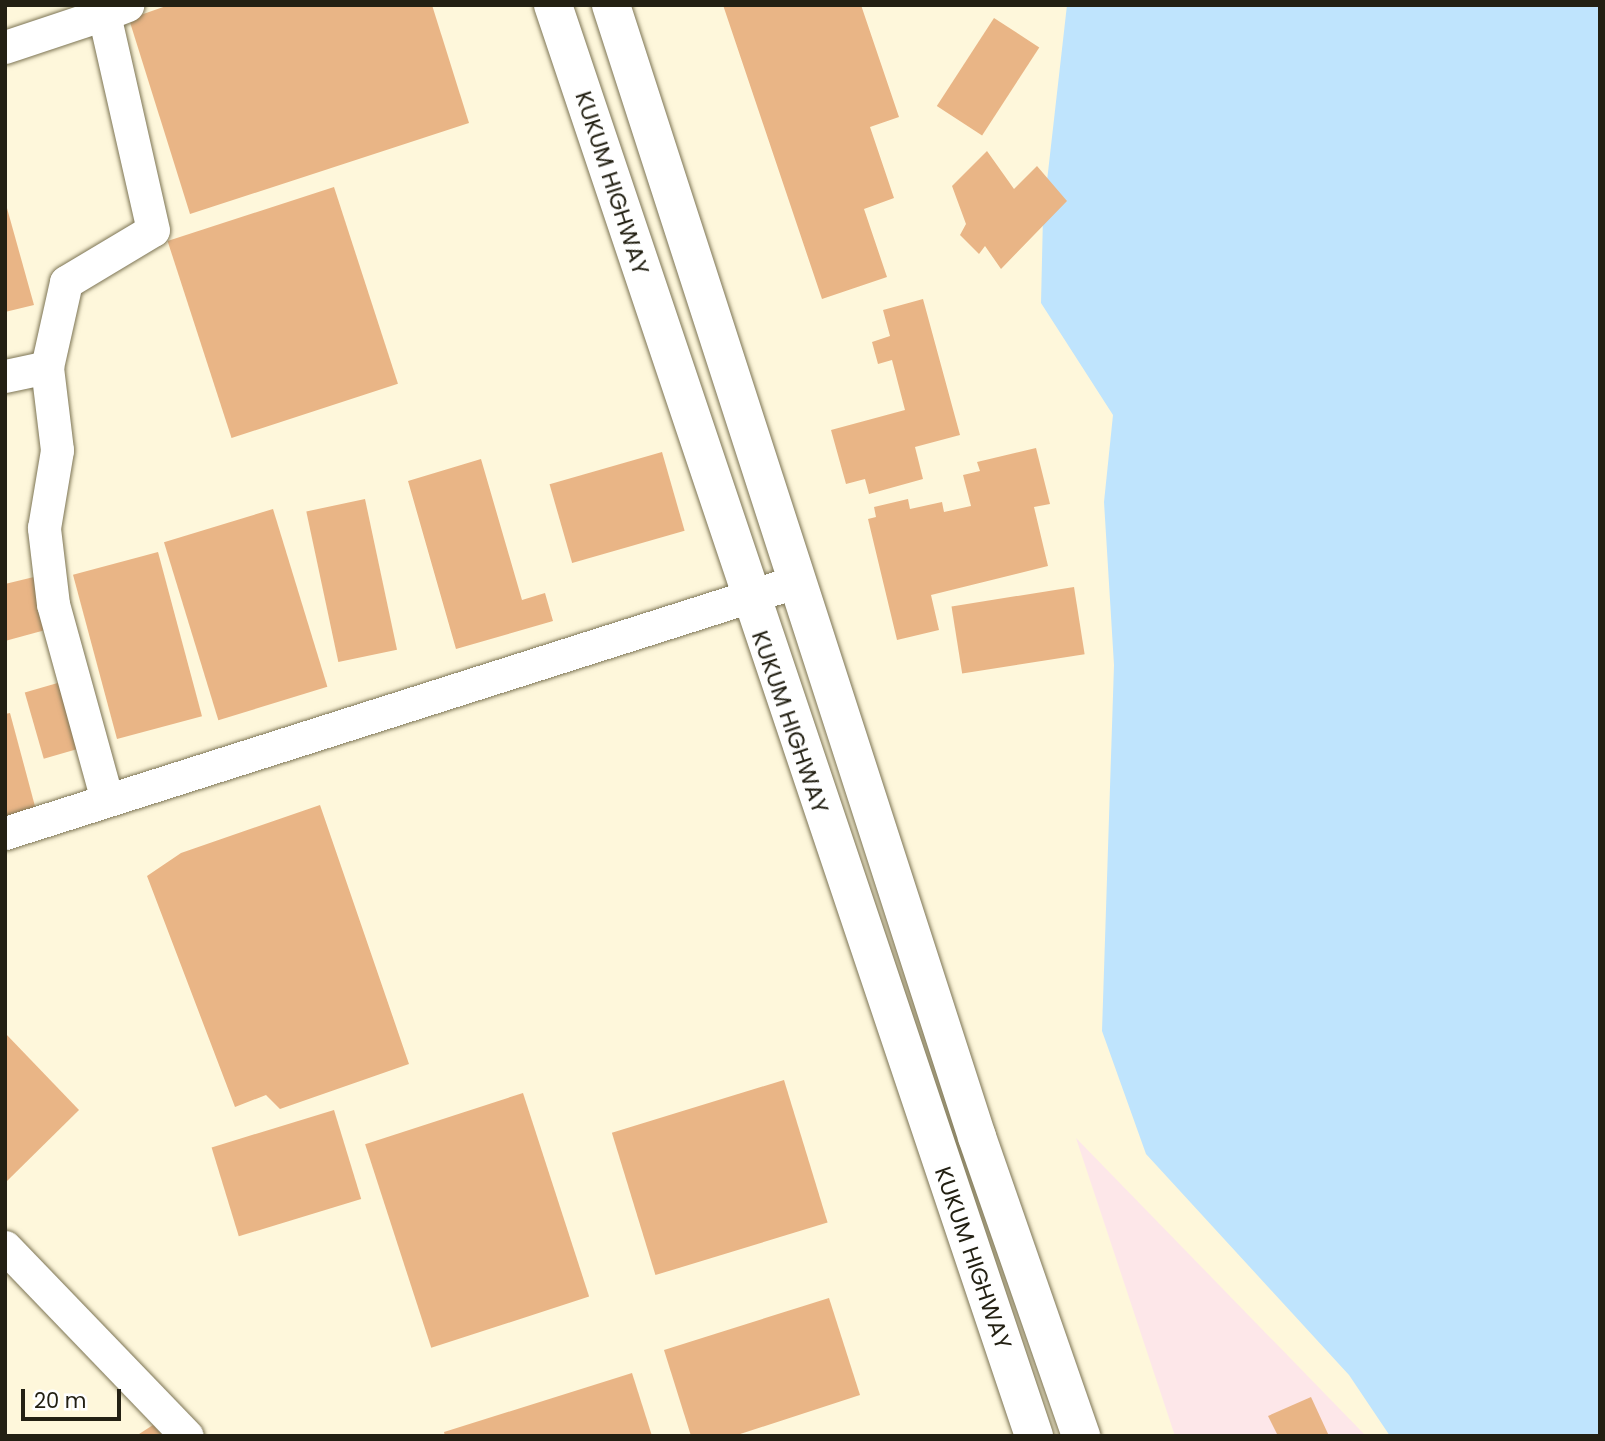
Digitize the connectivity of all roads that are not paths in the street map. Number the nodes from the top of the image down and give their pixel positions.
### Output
1 (553, 5) edge
2 (611, 5) edge
3 (116, 10) edge
4 (5, 47) edge
5 (47, 367) junction
6 (5, 376) edge
7 (798, 581) junction
8 (748, 597) junction
9 (107, 800) junction
10 (5, 833) edge
11 (5, 1247) edge
12 (187, 1436) edge
13 (1034, 1436) edge
14 (1081, 1436) edge

1 - 8 main road, KUKUM HIGHWAY
2 - 7 main road, KUKUM HIGHWAY
3 - 4 street
3 - 5 street
5 - 6 street
5 - 9 street
7 - 8 street
7 - 14 main road, KUKUM HIGHWAY
8 - 9 street
8 - 13 main road, KUKUM HIGHWAY
9 - 10 street
11 - 12 street

